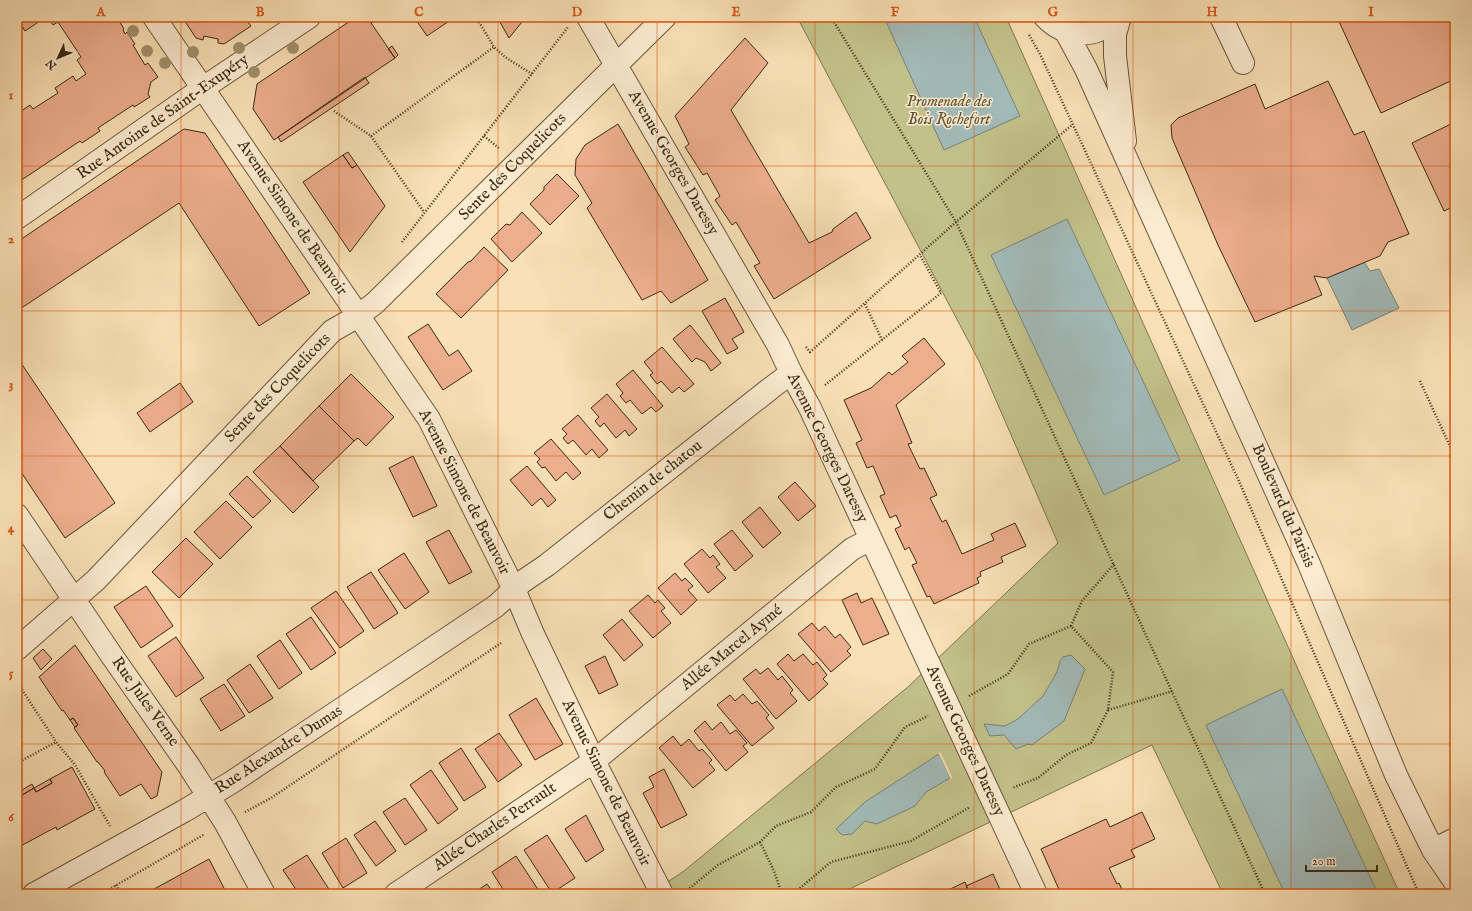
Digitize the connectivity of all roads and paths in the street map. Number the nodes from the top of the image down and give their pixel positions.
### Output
1 (154, 17) edge
2 (309, 17) edge
3 (476, 17) edge
4 (588, 17) edge
5 (665, 17) edge
6 (831, 17) edge
7 (1045, 17) edge
8 (1117, 17) edge
9 (1120, 17) edge
10 (1221, 17) edge
11 (1026, 30) dead end
12 (1066, 32) junction
13 (560, 38) dead end
14 (494, 47) junction
15 (1243, 63) dead end
16 (616, 65) junction
17 (532, 74) junction
18 (203, 88) junction
19 (334, 111) dead end
20 (1072, 125) junction
21 (371, 136) junction
22 (1128, 164) junction
23 (424, 212) junction
24 (17, 218) edge
25 (956, 222) junction
26 (400, 244) dead end
27 (920, 255) junction
28 (865, 304) junction
29 (358, 316) junction
30 (882, 340) junction
31 (805, 346) dead end
32 (791, 373) junction
33 (1420, 381) dead end
34 (825, 385) dead end
35 (1455, 457) edge
36 (17, 515) edge
37 (871, 539) junction
38 (1114, 564) junction
39 (514, 589) junction
40 (73, 599) junction
41 (1071, 626) junction
42 (502, 643) dead end
43 (17, 649) edge
44 (17, 682) edge
45 (1172, 691) junction
46 (949, 706) junction
47 (1108, 710) junction
48 (56, 742) junction
49 (17, 759) edge
50 (21, 761) junction
51 (594, 761) junction
52 (17, 763) edge
53 (991, 795) junction
54 (208, 796) junction
55 (225, 822) junction
56 (103, 829) dead end
57 (1455, 839) edge
58 (760, 842) junction
59 (1433, 850) junction
60 (1455, 882) edge
61 (116, 885) junction
62 (34, 894) edge
63 (101, 894) edge
64 (121, 894) edge
65 (264, 894) edge
66 (396, 894) edge
67 (662, 894) edge
68 (681, 894) edge
69 (782, 894) edge
70 (793, 894) edge
71 (1036, 894) edge
72 (1265, 894) edge
73 (1419, 894) edge
74 (1446, 894) edge

1 - 18 street, Avenue Simone de Beauvoir
2 - 18 street, Rue Antoine de Saint-Exupéry
3 - 14 path
4 - 16 street, Avenue Georges Daressy
5 - 16 street, Sente des Coquelicots
6 - 25 path
7 - 12 street
8 - 12 street
9 - 22 street, Boulevard du Parisis
10 - 15 street
11 - 20 path
12 - 22 street, Boulevard du Parisis
13 - 17 path
14 - 17 path
14 - 21 path
16 - 29 street, Sente des Coquelicots
16 - 32 street, Avenue Georges Daressy
17 - 23 path
18 - 24 street, Rue Antoine de Saint-Exupéry
18 - 29 street, Avenue Simone de Beauvoir
19 - 21 path
20 - 25 path
20 - 73 path
21 - 23 path
22 - 59 street, Boulevard du Parisis
23 - 26 path
25 - 27 path
25 - 38 path
27 - 28 path
27 - 30 path
28 - 30 path
28 - 31 path
29 - 39 street, Avenue Simone de Beauvoir
29 - 40 street, Sente des Coquelicots
30 - 34 path
32 - 37 street, Avenue Georges Daressy
32 - 39 street, Chemin de chatou
33 - 35 path
36 - 40 street, Rue Jules Verne
37 - 46 street, Avenue Georges Daressy
37 - 51 street, Allée Marcel Aymé
38 - 41 path
38 - 45 path
39 - 51 street, Avenue Simone de Beauvoir
39 - 54 street, Rue Alexandre Dumas
40 - 43 street, Sente des Coquelicots
40 - 54 street, Rue Jules Verne
41 - 46 path
41 - 47 path
42 - 55 path
44 - 48 path
45 - 47 path
45 - 72 path
46 - 53 street, Avenue Georges Daressy
46 - 58 path
47 - 53 path
48 - 50 path
48 - 56 path
49 - 50 path
50 - 52 path
51 - 66 street, Allée Charles Perrault
51 - 67 street, Avenue Simone de Beauvoir
53 - 70 path
53 - 71 street, Avenue Georges Daressy
54 - 55 street, Rue Jules Verne
54 - 62 street, Rue Alexandre Dumas
55 - 61 path
55 - 65 street, Rue Jules Verne
57 - 59 street
58 - 68 path
58 - 69 path
59 - 60 street, Boulevard du Parisis
59 - 74 street, Boulevard du Parisis
61 - 63 path
61 - 64 path

